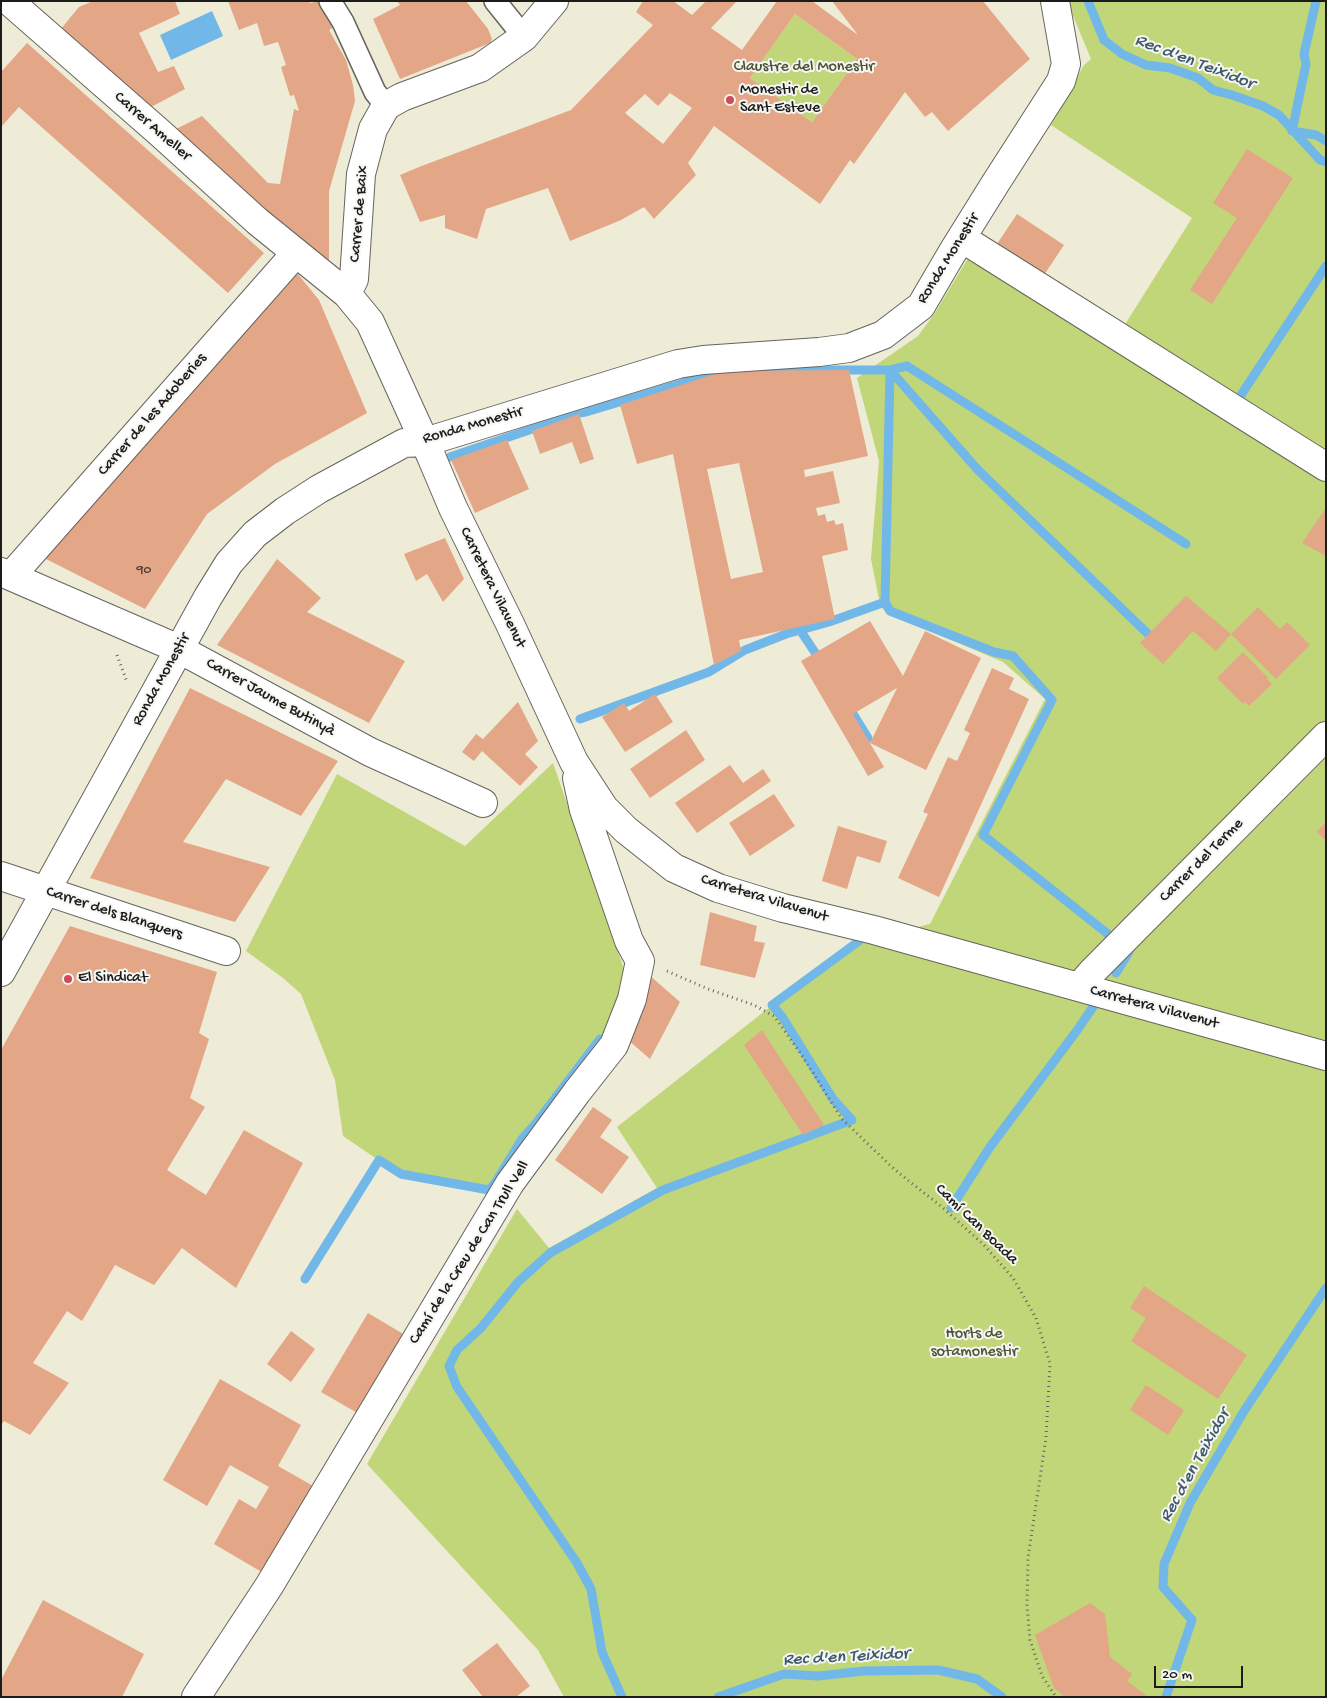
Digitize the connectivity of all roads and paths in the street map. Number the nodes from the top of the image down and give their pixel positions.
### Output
1 (9, 1) edge
2 (330, 1) edge
3 (495, 1) edge
4 (554, 1) edge
5 (1055, 1) edge
6 (524, 37) junction
7 (386, 106) junction
8 (961, 240) junction
9 (296, 253) junction
10 (347, 294) junction
11 (425, 442) junction
12 (1326, 468) edge
13 (6, 574) edge
14 (179, 649) junction
15 (1326, 736) edge
16 (574, 762) junction
17 (483, 804) dead end
18 (1, 876) edge
19 (46, 891) junction
20 (226, 951) dead end
21 (640, 961) junction
22 (1, 972) edge
23 (1083, 988) junction
24 (1326, 1056) edge
25 (196, 1697) edge
26 (1056, 1697) edge

1 - 9 street, Carrer Ameller
2 - 7 street
3 - 6 street
4 - 6 street
5 - 8 street, Ronda Monestir
6 - 7 street
7 - 10 street, Carrer de Baix
8 - 11 street, Ronda Monestir
8 - 12 street
9 - 10 street, Carrer Ameller
9 - 13 street, Carrer de les Adoberies
10 - 11 street, Carretera Vilavenut
11 - 14 street, Ronda Monestir
11 - 16 street, Carretera Vilavenut
13 - 14 street, Carrer Jaume Butinyà
14 - 17 street, Carrer Jaume Butinyà
14 - 19 street, Ronda Monestir
15 - 23 street, Carrer del Terme
16 - 21 street
16 - 23 street, Carretera Vilavenut
18 - 19 street, Carrer dels Blanquers
19 - 20 street, Carrer dels Blanquers
19 - 22 street, Ronda Monestir
21 - 25 street, Camí de la Creu de Can Trull Vell
21 - 26 path, Camí Can Boada
23 - 24 street, Carretera Vilavenut

